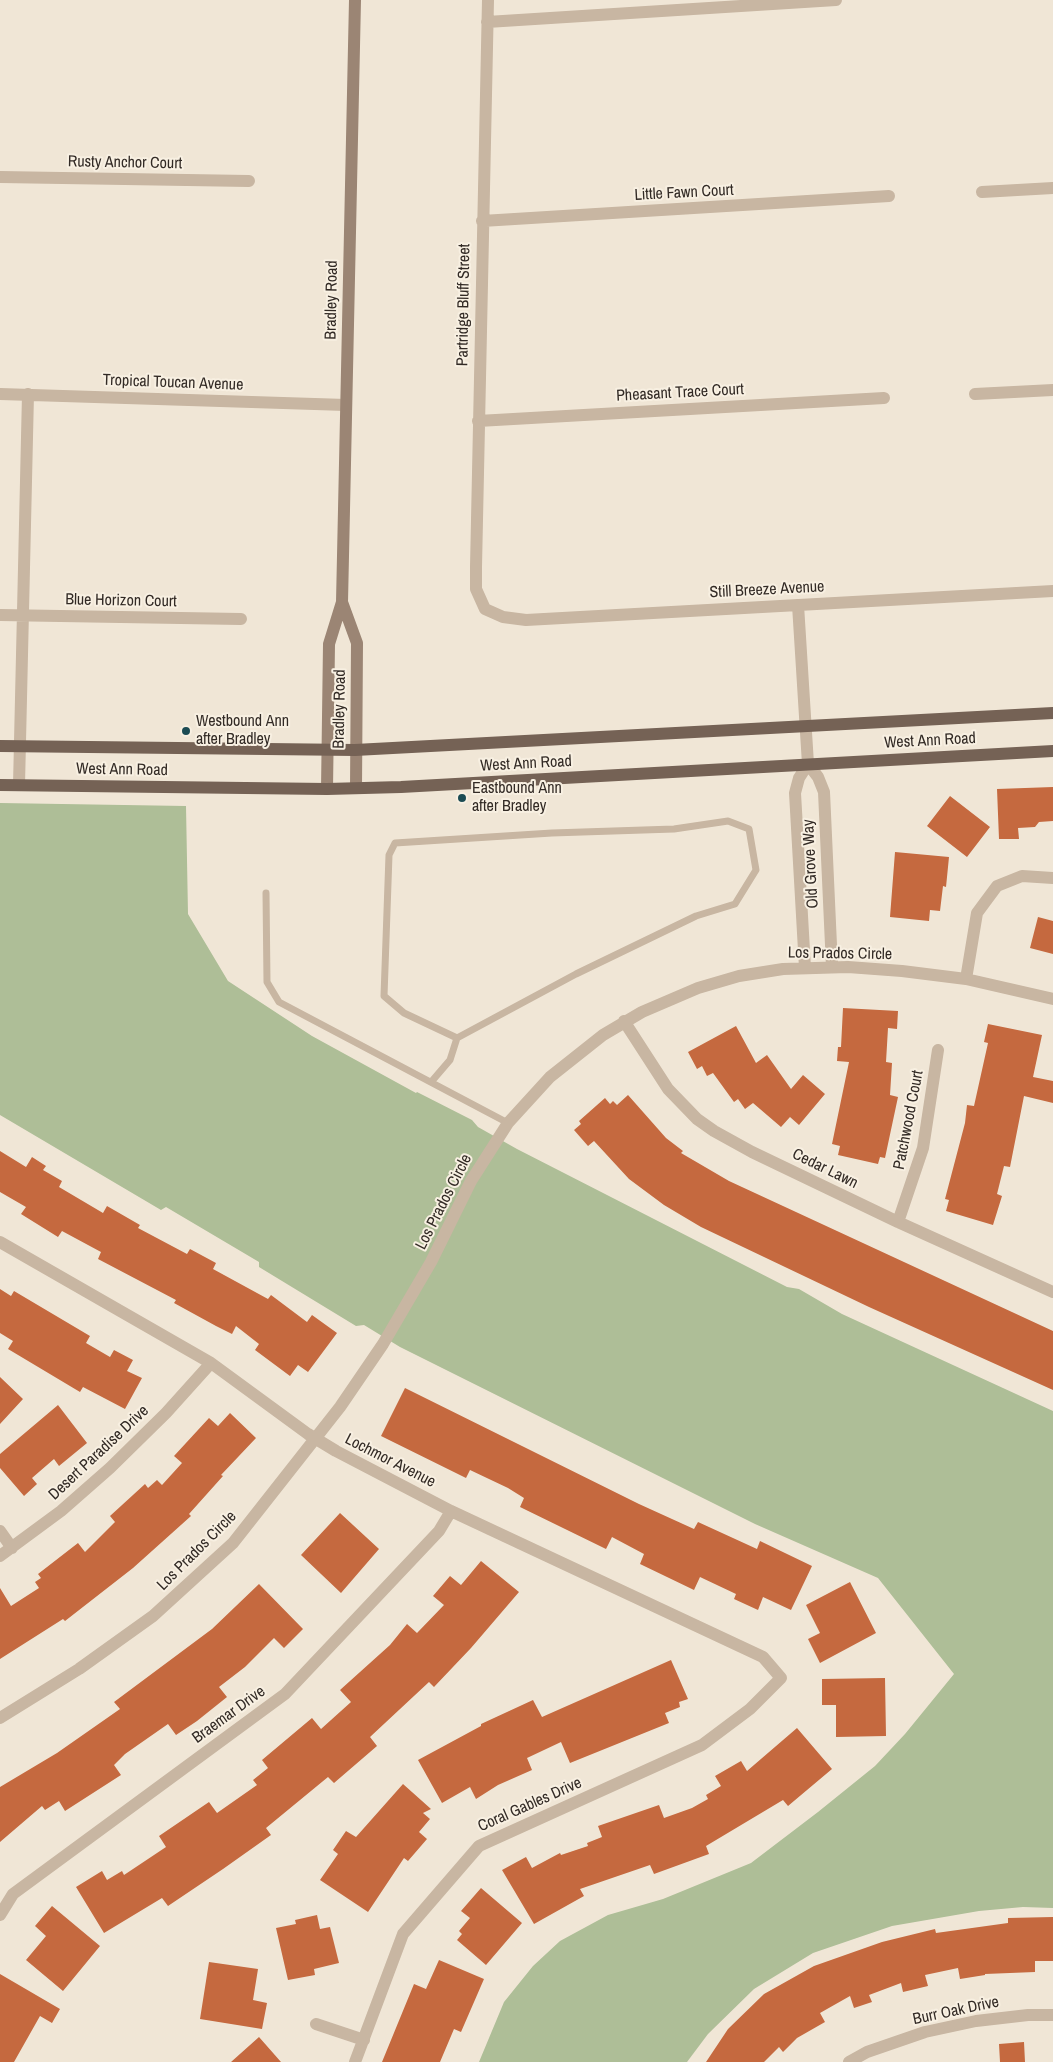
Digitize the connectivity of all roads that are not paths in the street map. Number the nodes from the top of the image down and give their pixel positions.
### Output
1 (355, 0) edge
2 (488, 0) edge
3 (836, 0) edge
4 (488, 22) junction
5 (0, 177) edge
6 (249, 182) dead end
7 (1053, 188) edge
8 (982, 192) dead end
9 (888, 196) dead end
10 (482, 221) junction
11 (1053, 390) edge
12 (0, 394) edge
13 (28, 394) junction
14 (976, 394) dead end
15 (884, 398) dead end
16 (346, 405) junction
17 (478, 421) junction
18 (1053, 591) edge
19 (342, 602) junction
20 (798, 605) junction
21 (484, 610) joint
22 (0, 615) edge
23 (23, 615) junction
24 (242, 619) dead end
25 (1053, 713) edge
26 (805, 726) junction
27 (0, 746) edge
28 (20, 747) junction
29 (327, 750) junction
30 (356, 750) junction
31 (1053, 751) edge
32 (808, 764) junction
33 (0, 784) edge
34 (19, 785) junction
35 (327, 788) junction
36 (356, 788) junction
37 (1053, 878) edge
38 (266, 893) dead end
39 (832, 967) junction
40 (805, 968) junction
41 (966, 979) junction
42 (1053, 998) edge
43 (624, 1021) junction
44 (457, 1038) junction
45 (938, 1050) dead end
46 (432, 1082) junction
47 (508, 1123) junction
48 (898, 1222) junction
49 (0, 1242) edge
50 (1053, 1292) edge
51 (210, 1363) junction
52 (315, 1439) junction
53 (451, 1511) junction
54 (0, 1531) edge
55 (12, 1548) junction
56 (0, 1556) edge
57 (781, 1678) joint
58 (0, 1718) edge
59 (0, 1915) edge
60 (1053, 2015) edge
61 (316, 2024) dead end
62 (364, 2040) junction
63 (355, 2062) edge
64 (848, 2062) edge

1 - 16 street, Bradley Road
2 - 4 street, Partridge Bluff Street
3 - 4 street
4 - 10 street, Partridge Bluff Street
5 - 6 street, Rusty Anchor Court
7 - 8 street
9 - 10 street, Little Fawn Court
10 - 17 street, Partridge Bluff Street
11 - 14 street
12 - 13 street, Tropical Toucan Avenue
13 - 16 street, Tropical Toucan Avenue
13 - 23 street
15 - 17 street, Pheasant Trace Court
16 - 19 street, Bradley Road
17 - 21 street, Partridge Bluff Street
18 - 20 street, Still Breeze Avenue
19 - 29 street, Bradley Road
19 - 30 street, Bradley Road
20 - 21 street, Still Breeze Avenue
20 - 26 street, Old Grove Way
22 - 23 street, Blue Horizon Court
23 - 24 street, Blue Horizon Court
23 - 28 street
25 - 26 main road, West Ann Road
26 - 30 main road, West Ann Road
26 - 32 street, Old Grove Way
27 - 28 main road, West Ann Road
28 - 29 main road, West Ann Road
28 - 34 street
29 - 30 main road, West Ann Road
29 - 35 street, Bradley Road
30 - 36 street, Bradley Road
31 - 32 main road, West Ann Road
32 - 36 main road, West Ann Road
32 - 39 street, Old Grove Way
32 - 40 street, Old Grove Way
33 - 34 main road, West Ann Road
34 - 35 main road, West Ann Road
35 - 36 main road, West Ann Road
37 - 41 street
38 - 46 lane
39 - 40 street, Los Prados Circle
39 - 41 street, Los Prados Circle
40 - 43 street, Los Prados Circle
41 - 42 street, Los Prados Circle
43 - 47 street, Los Prados Circle
43 - 48 street, Cedar Lawn
44 - 44 lane
44 - 46 lane
45 - 48 street, Patchwood Court
46 - 47 lane
47 - 52 street, Los Prados Circle
48 - 50 street, Cedar Lawn
49 - 51 street, Lochmor Avenue
51 - 52 street, Lochmor Avenue
51 - 55 street, Desert Paradise Drive
52 - 53 street, Lochmor Avenue
52 - 58 street, Los Prados Circle
53 - 57 street, Lochmor Avenue
53 - 59 street, Braemar Drive
54 - 55 street
55 - 56 street, Desert Paradise Drive
57 - 62 street, Coral Gables Drive
60 - 64 street, Burr Oak Drive
61 - 62 street
62 - 63 street, Coral Gables Drive

